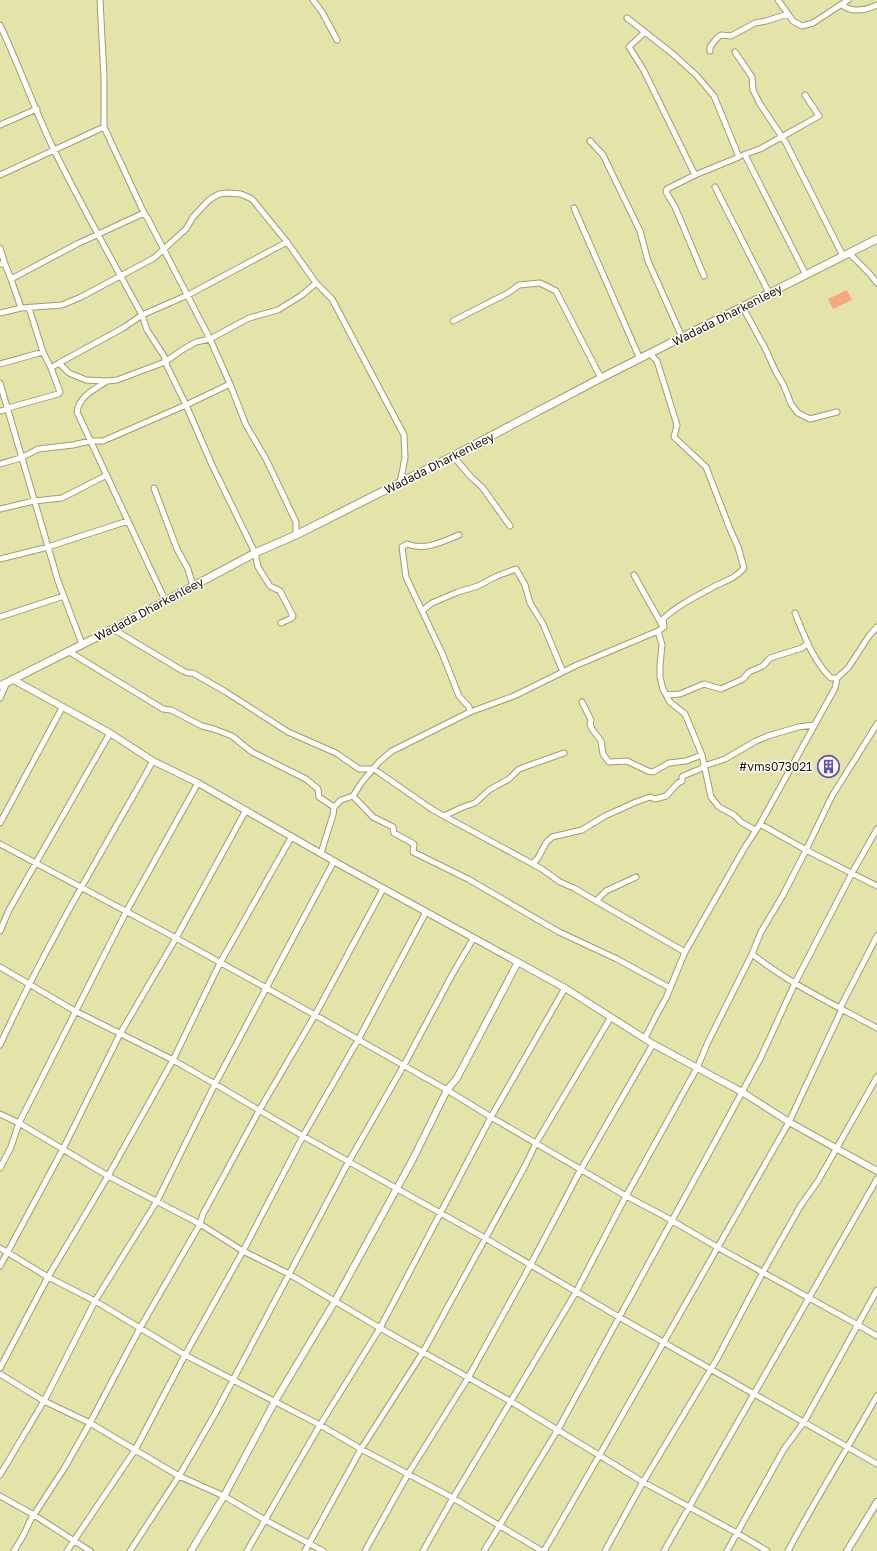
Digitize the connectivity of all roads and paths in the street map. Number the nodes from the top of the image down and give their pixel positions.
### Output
1 (100, 0) edge
2 (313, 0) edge
3 (778, 0) edge
4 (848, 0) edge
5 (842, 5) junction
6 (877, 5) edge
7 (788, 14) junction
8 (627, 18) dead end
9 (0, 25) edge
10 (645, 32) junction
11 (337, 40) dead end
12 (710, 51) dead end
13 (735, 52) dead end
14 (805, 95) dead end
15 (37, 109) junction
16 (0, 125) edge
17 (104, 127) junction
18 (782, 136) junction
19 (590, 141) dead end
20 (55, 151) junction
21 (742, 156) junction
22 (0, 175) edge
23 (696, 175) junction
24 (715, 187) dead end
25 (574, 208) dead end
26 (144, 213) junction
27 (98, 235) junction
28 (877, 239) edge
29 (287, 242) junction
30 (0, 248) edge
31 (163, 249) junction
32 (846, 255) junction
33 (2, 264) edge
34 (806, 275) junction
35 (121, 276) junction
36 (704, 276) dead end
37 (11, 279) junction
38 (316, 283) junction
39 (877, 283) edge
40 (769, 293) junction
41 (188, 295) junction
42 (742, 306) junction
43 (21, 308) junction
44 (29, 308) junction
45 (0, 313) edge
46 (142, 315) junction
47 (453, 321) dead end
48 (682, 337) junction
49 (210, 338) junction
50 (43, 352) junction
51 (650, 354) junction
52 (640, 359) junction
53 (166, 362) junction
54 (58, 363) junction
55 (0, 364) edge
56 (51, 368) junction
57 (601, 378) junction
58 (107, 381) junction
59 (0, 383) edge
60 (230, 384) junction
61 (186, 405) junction
62 (8, 408) junction
63 (0, 411) edge
64 (837, 412) dead end
65 (90, 441) junction
66 (453, 456) junction
67 (22, 458) junction
68 (0, 464) edge
69 (107, 475) junction
70 (400, 483) junction
71 (154, 488) dead end
72 (34, 501) junction
73 (0, 509) edge
74 (128, 521) junction
75 (510, 526) dead end
76 (296, 535) junction
77 (459, 535) dead end
78 (48, 547) junction
79 (255, 553) junction
80 (0, 559) edge
81 (634, 575) dead end
82 (193, 586) junction
83 (64, 596) junction
84 (165, 600) junction
85 (423, 610) junction
86 (795, 613) dead end
87 (0, 617) edge
88 (282, 623) dead end
89 (664, 627) junction
90 (877, 627) edge
91 (113, 629) junction
92 (658, 631) junction
93 (808, 643) junction
94 (82, 644) junction
95 (68, 651) junction
96 (563, 672) junction
97 (837, 678) junction
98 (10, 681) junction
99 (0, 686) edge
100 (666, 695) junction
101 (0, 698) edge
102 (582, 702) dead end
103 (62, 708) junction
104 (470, 712) junction
105 (814, 724) junction
106 (877, 724) edge
107 (110, 733) junction
108 (564, 753) dead end
109 (702, 754) junction
110 (153, 761) junction
111 (704, 766) junction
112 (374, 769) junction
113 (198, 783) junction
114 (353, 796) junction
115 (334, 807) junction
116 (246, 810) junction
117 (444, 816) junction
118 (0, 823) edge
119 (760, 824) junction
120 (877, 829) edge
121 (755, 830) junction
122 (292, 836) junction
123 (0, 844) edge
124 (806, 850) junction
125 (321, 853) junction
126 (334, 861) junction
127 (36, 863) junction
128 (532, 864) junction
129 (852, 873) junction
130 (636, 876) dead end
131 (877, 886) edge
132 (81, 888) junction
133 (383, 889) junction
134 (596, 902) junction
135 (126, 912) junction
136 (426, 912) junction
137 (0, 931) edge
138 (877, 936) edge
139 (176, 938) junction
140 (474, 938) junction
141 (685, 952) junction
142 (752, 954) junction
143 (518, 962) junction
144 (220, 963) junction
145 (0, 967) edge
146 (795, 983) junction
147 (29, 984) junction
148 (265, 988) junction
149 (565, 988) junction
150 (670, 988) junction
151 (841, 1008) junction
152 (75, 1011) junction
153 (315, 1015) junction
154 (611, 1017) junction
155 (877, 1028) edge
156 (120, 1034) junction
157 (645, 1038) junction
158 (358, 1040) junction
159 (653, 1044) junction
160 (0, 1045) edge
161 (172, 1060) junction
162 (404, 1065) junction
163 (697, 1068) junction
164 (877, 1077) edge
165 (215, 1084) junction
166 (447, 1090) junction
167 (742, 1092) junction
168 (260, 1109) junction
169 (0, 1114) edge
170 (491, 1117) junction
171 (789, 1122) junction
172 (19, 1123) junction
173 (303, 1136) junction
174 (536, 1143) junction
175 (837, 1148) junction
176 (63, 1149) junction
177 (349, 1161) junction
178 (0, 1168) edge
179 (582, 1169) junction
180 (877, 1171) edge
181 (108, 1176) junction
182 (877, 1179) edge
183 (396, 1187) junction
184 (626, 1196) junction
185 (157, 1201) junction
186 (441, 1212) junction
187 (672, 1221) junction
188 (200, 1224) junction
189 (485, 1238) junction
190 (717, 1247) junction
191 (0, 1248) edge
192 (243, 1250) junction
193 (8, 1252) junction
194 (531, 1264) junction
195 (0, 1266) edge
196 (763, 1272) junction
197 (289, 1274) junction
198 (48, 1278) junction
199 (877, 1290) edge
200 (576, 1292) junction
201 (809, 1298) junction
202 (95, 1301) junction
203 (335, 1301) junction
204 (618, 1317) junction
205 (858, 1325) junction
206 (140, 1328) junction
207 (380, 1328) junction
208 (877, 1336) edge
209 (663, 1343) junction
210 (423, 1352) junction
211 (185, 1355) junction
212 (0, 1368) edge
213 (710, 1369) junction
214 (0, 1374) edge
215 (468, 1378) junction
216 (234, 1380) junction
217 (754, 1394) junction
218 (877, 1396) edge
219 (44, 1401) junction
220 (274, 1402) junction
221 (510, 1402) junction
222 (804, 1422) junction
223 (90, 1423) junction
224 (320, 1425) junction
225 (557, 1431) junction
226 (848, 1448) junction
227 (360, 1449) junction
228 (135, 1450) junction
229 (600, 1456) junction
230 (877, 1464) edge
231 (408, 1474) junction
232 (0, 1475) edge
233 (178, 1476) junction
234 (643, 1482) junction
235 (0, 1496) edge
236 (224, 1496) junction
237 (453, 1498) junction
238 (877, 1502) edge
239 (688, 1507) junction
240 (34, 1515) junction
241 (265, 1520) junction
242 (500, 1526) junction
243 (737, 1533) junction
244 (74, 1542) junction
245 (309, 1544) junction
246 (14, 1551) edge
247 (67, 1551) edge
248 (90, 1551) edge
249 (130, 1551) edge
250 (191, 1551) edge
251 (247, 1551) edge
252 (305, 1551) edge
253 (323, 1551) edge
254 (365, 1551) edge
255 (423, 1551) edge
256 (484, 1551) edge
257 (543, 1551) edge
258 (605, 1551) edge
259 (664, 1551) edge
260 (727, 1551) edge
261 (767, 1551) edge
262 (788, 1551) edge
263 (847, 1551) edge

1 - 17 street
2 - 11 street
3 - 7 street
4 - 5 street
5 - 6 street
5 - 7 street
7 - 12 street
8 - 10 street
9 - 15 street
10 - 21 street
10 - 23 street
13 - 18 street
14 - 18 street
15 - 16 street
15 - 20 street
17 - 20 street
17 - 26 street
18 - 21 street
18 - 32 street
19 - 48 street
20 - 22 street
20 - 27 street
21 - 23 street
21 - 34 street
23 - 36 street
24 - 40 street
25 - 52 street
26 - 27 street
26 - 31 street
27 - 35 street
27 - 37 street
28 - 32 main road, Wadada Dharkenleey
29 - 31 street
29 - 38 street
29 - 41 street
30 - 33 street
31 - 35 street
31 - 41 street
32 - 34 main road, Wadada Dharkenleey
32 - 39 street
33 - 37 street
34 - 40 main road, Wadada Dharkenleey
35 - 44 street
35 - 46 street
37 - 43 street
38 - 49 street
38 - 70 street
40 - 42 main road, Wadada Dharkenleey
41 - 46 street
41 - 49 street
42 - 48 main road, Wadada Dharkenleey
42 - 64 street
43 - 44 street
43 - 45 street
44 - 50 street
46 - 53 street
46 - 54 street
47 - 57 street
48 - 51 main road, Wadada Dharkenleey
49 - 53 street
49 - 60 street
50 - 55 street
50 - 56 street
51 - 52 main road, Wadada Dharkenleey
51 - 89 street
52 - 57 main road, Wadada Dharkenleey
53 - 58 street
53 - 61 street
54 - 56 street
54 - 58 street
56 - 62 street
57 - 66 main road, Wadada Dharkenleey
58 - 65 street
59 - 62 street
60 - 61 street
60 - 76 street
61 - 65 street
61 - 79 street
62 - 63 street
62 - 67 street
65 - 67 street
65 - 69 street
66 - 70 main road, Wadada Dharkenleey
66 - 75 street
67 - 68 street
67 - 72 street
69 - 72 street
69 - 74 street
70 - 76 main road, Wadada Dharkenleey
71 - 82 street
72 - 73 street
72 - 78 street
74 - 78 street
74 - 84 street
76 - 79 main road, Wadada Dharkenleey
77 - 85 street
78 - 80 street
78 - 83 street
79 - 82 main road, Wadada Dharkenleey
79 - 88 street
81 - 89 street
82 - 84 main road, Wadada Dharkenleey
83 - 87 street
83 - 94 street
84 - 91 main road, Wadada Dharkenleey
85 - 96 street
85 - 104 street
86 - 93 street
89 - 92 street
90 - 97 street
91 - 94 main road, Wadada Dharkenleey
91 - 112 street
92 - 96 street
92 - 100 street
93 - 97 street
93 - 100 street
94 - 95 main road, Wadada Dharkenleey
95 - 98 main road, Wadada Dharkenleey
95 - 115 street
96 - 104 street
97 - 105 street
98 - 99 main road, Wadada Dharkenleey
98 - 101 street
98 - 103 street
100 - 109 street
102 - 109 street
103 - 107 street
103 - 118 street
104 - 112 street
105 - 111 street
105 - 119 street
106 - 124 street
107 - 110 street
107 - 127 street
108 - 117 street
109 - 111 street
110 - 113 street
110 - 132 street
111 - 121 street
111 - 128 street
112 - 114 street
112 - 117 street
113 - 116 street
113 - 135 street
114 - 115 street
114 - 150 street
115 - 125 street
116 - 122 street
116 - 139 street
117 - 128 street
119 - 121 street
119 - 124 street
120 - 129 street
121 - 141 street
122 - 125 street
122 - 144 street
123 - 127 street
124 - 129 street
124 - 142 street
125 - 126 street
126 - 133 street
126 - 148 street
127 - 132 street
127 - 137 street
128 - 134 street
129 - 131 street
129 - 146 street
130 - 134 street
132 - 135 street
132 - 147 street
133 - 136 street
133 - 153 street
134 - 141 street
135 - 139 street
135 - 152 street
136 - 140 street
136 - 158 street
138 - 151 street
139 - 144 street
139 - 156 street
140 - 143 street
140 - 162 street
141 - 150 street
142 - 146 street
142 - 163 street
143 - 149 street
143 - 166 street
144 - 148 street
144 - 161 street
145 - 147 street
146 - 151 street
146 - 167 street
147 - 152 street
147 - 160 street
148 - 153 street
148 - 165 street
149 - 154 street
149 - 170 street
150 - 157 street
151 - 155 street
151 - 171 street
152 - 156 street
152 - 172 street
153 - 158 street
153 - 168 street
154 - 157 street
154 - 174 street
156 - 161 street
156 - 176 street
157 - 159 street
158 - 162 street
158 - 173 street
159 - 163 street
159 - 179 street
161 - 165 street
161 - 181 street
162 - 166 street
162 - 177 street
163 - 167 street
163 - 184 street
164 - 175 street
165 - 168 street
165 - 185 street
166 - 170 street
166 - 183 street
167 - 171 street
167 - 187 street
168 - 173 street
168 - 188 street
169 - 172 street
170 - 174 street
170 - 186 street
171 - 175 street
171 - 190 street
172 - 176 street
172 - 178 street
173 - 177 street
173 - 192 street
174 - 179 street
174 - 189 street
175 - 180 street
175 - 196 street
176 - 181 street
176 - 193 street
177 - 183 street
177 - 197 street
179 - 184 street
179 - 194 street
181 - 185 street
181 - 198 street
182 - 201 street
183 - 186 street
183 - 203 street
184 - 187 street
184 - 200 street
185 - 188 street
185 - 202 street
186 - 189 street
186 - 207 street
187 - 190 street
187 - 204 street
188 - 192 street
188 - 206 street
189 - 194 street
189 - 210 street
190 - 196 street
190 - 209 street
191 - 193 street
192 - 197 street
192 - 211 street
193 - 195 street
193 - 198 street
194 - 200 street
194 - 215 street
196 - 201 street
196 - 213 street
197 - 203 street
197 - 216 street
198 - 202 street
198 - 212 street
199 - 205 street
200 - 204 street
200 - 221 street
201 - 205 street
201 - 217 street
202 - 206 street
202 - 219 street
203 - 207 street
203 - 220 street
204 - 209 street
204 - 225 street
205 - 208 street
205 - 222 street
206 - 211 street
206 - 223 street
207 - 210 street
207 - 224 street
209 - 213 street
209 - 229 street
210 - 215 street
210 - 227 street
211 - 216 street
211 - 228 street
213 - 217 street
213 - 234 street
214 - 219 street
215 - 221 street
215 - 231 street
216 - 220 street
216 - 233 street
217 - 222 street
217 - 239 street
218 - 226 street
219 - 223 street
219 - 232 street
220 - 224 street
220 - 236 street
221 - 225 street
221 - 237 street
222 - 226 street
222 - 243 street
223 - 228 street
223 - 240 street
224 - 227 street
224 - 241 street
225 - 229 street
225 - 242 street
226 - 230 street
226 - 262 street
227 - 231 street
227 - 245 street
228 - 233 street
228 - 244 street
229 - 234 street
229 - 257 street
231 - 237 street
231 - 254 street
233 - 236 street
233 - 249 street
234 - 239 street
234 - 258 street
235 - 240 street
236 - 241 street
236 - 250 street
237 - 242 street
237 - 255 street
238 - 263 street
239 - 243 street
239 - 259 street
240 - 244 street
240 - 246 street
241 - 245 street
241 - 251 street
242 - 256 street
242 - 257 street
243 - 260 street
243 - 261 street
244 - 247 street
244 - 248 street
245 - 252 street
245 - 253 street

